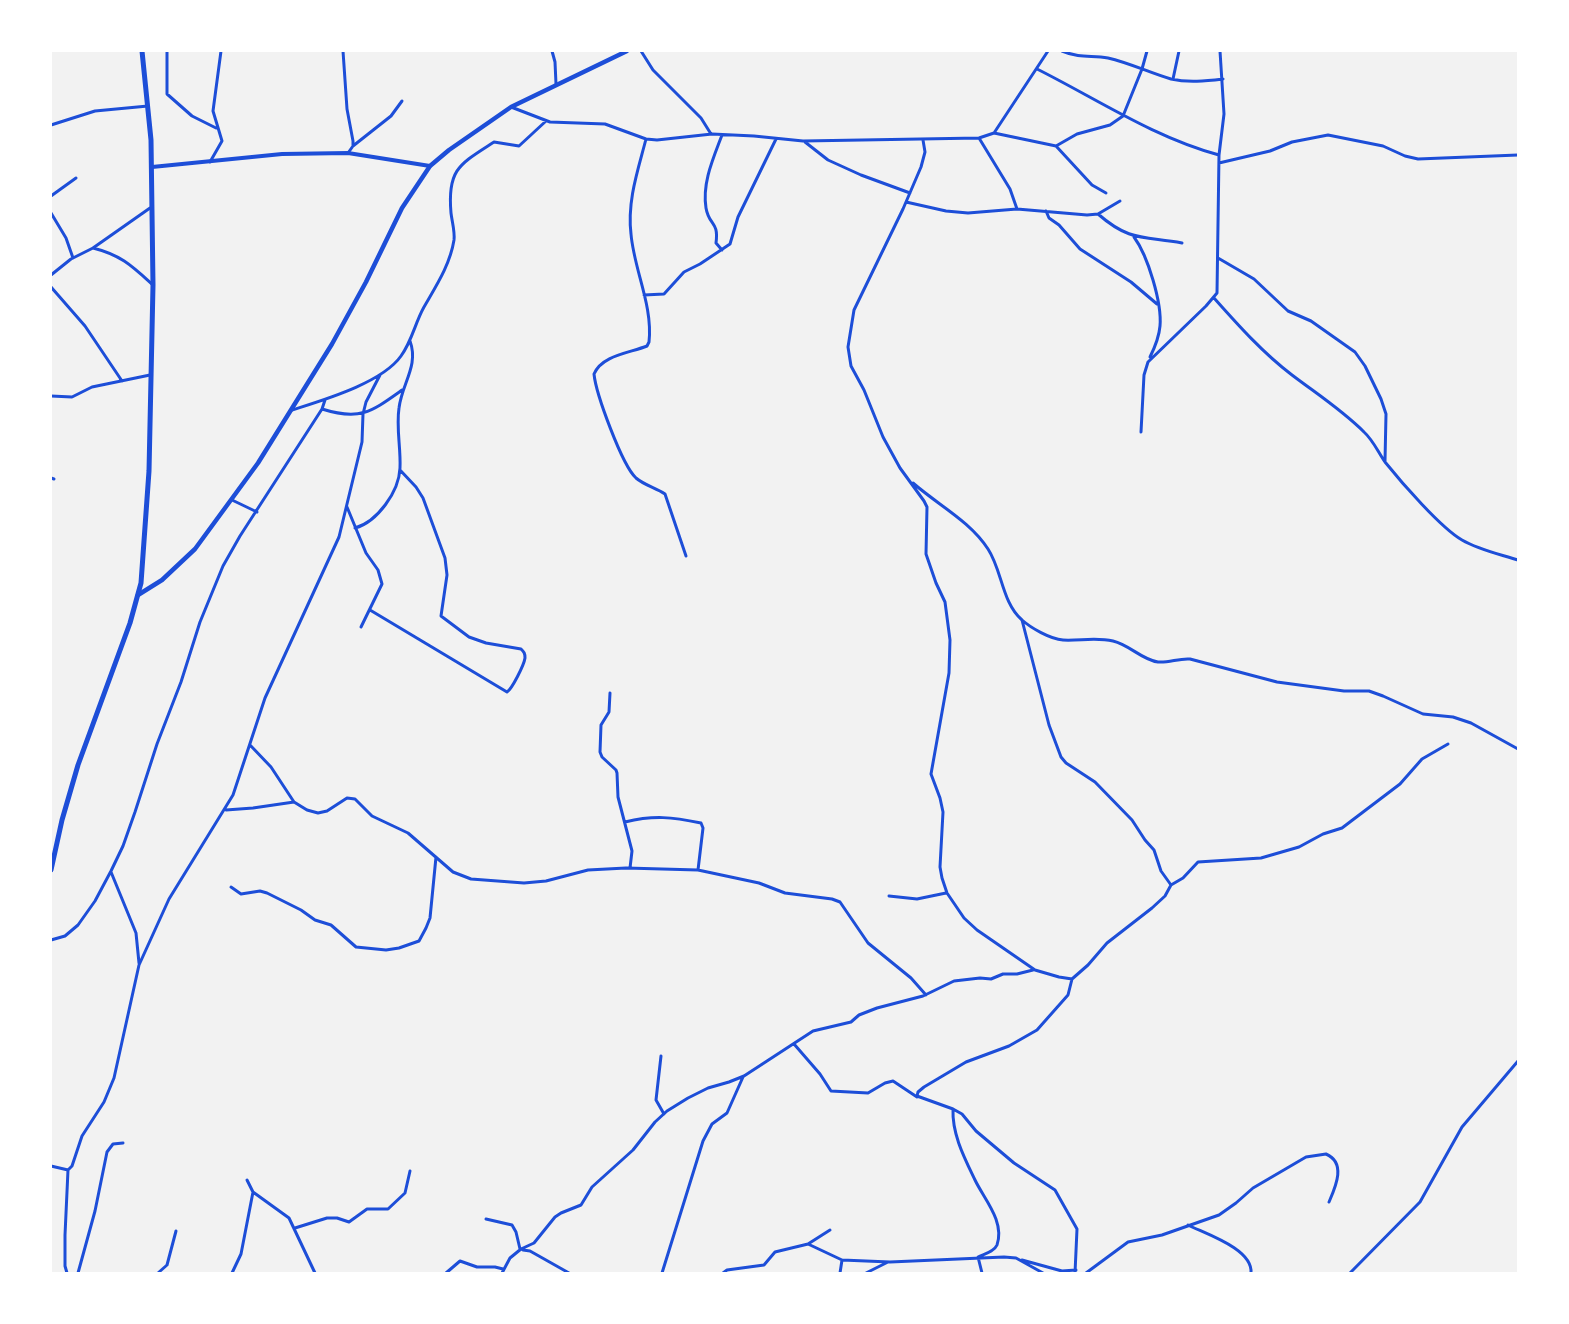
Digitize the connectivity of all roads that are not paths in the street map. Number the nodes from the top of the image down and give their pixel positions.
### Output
1 (142, 51) edge
2 (167, 51) edge
3 (221, 51) edge
4 (343, 51) edge
5 (552, 51) edge
6 (627, 51) edge
7 (641, 51) edge
8 (1048, 51) edge
9 (1062, 51) edge
10 (1147, 51) edge
11 (1179, 51) edge
12 (1220, 51) edge
13 (1037, 69) junction
14 (1143, 69) junction
15 (1173, 79) junction
16 (1223, 79) junction
17 (556, 84) junction
18 (402, 100) dead end
19 (148, 106) junction
20 (511, 107) junction
21 (1123, 116) junction
22 (546, 121) junction
23 (51, 125) edge
24 (217, 129) junction
25 (994, 133) junction
26 (712, 134) junction
27 (722, 135) junction
28 (979, 138) junction
29 (646, 139) junction
30 (776, 139) junction
31 (924, 140) junction
32 (804, 141) junction
33 (353, 146) junction
34 (1056, 146) junction
35 (348, 153) junction
36 (1219, 155) junction
37 (1518, 155) edge
38 (210, 162) junction
39 (1219, 163) junction
40 (430, 166) junction
41 (152, 167) junction
42 (76, 178) dead end
43 (910, 193) junction
44 (1106, 193) dead end
45 (51, 196) edge
46 (1120, 201) dead end
47 (906, 202) junction
48 (151, 207) junction
49 (1017, 209) junction
50 (1046, 211) junction
51 (51, 213) edge
52 (1098, 214) junction
53 (1134, 237) junction
54 (1182, 243) dead end
55 (93, 248) junction
56 (722, 250) junction
57 (72, 258) junction
58 (1218, 258) junction
59 (51, 273) edge
60 (153, 285) junction
61 (51, 287) edge
62 (644, 296) junction
63 (1214, 298) junction
64 (1157, 304) junction
65 (410, 340) junction
66 (1148, 362) junction
67 (152, 375) junction
68 (380, 375) junction
69 (122, 381) junction
70 (403, 389) junction
71 (51, 396) edge
72 (325, 400) junction
73 (322, 409) junction
74 (291, 410) junction
75 (363, 414) junction
76 (1141, 432) dead end
77 (1385, 462) junction
78 (400, 470) junction
79 (908, 479) junction
80 (232, 500) junction
81 (347, 507) junction
82 (257, 512) junction
83 (355, 528) junction
84 (686, 556) dead end
85 (1518, 560) edge
86 (138, 595) junction
87 (370, 610) junction
88 (1022, 620) junction
89 (360, 627) dead end
90 (610, 693) dead end
91 (1448, 744) dead end
92 (250, 745) junction
93 (1518, 749) edge
94 (294, 802) junction
95 (226, 810) junction
96 (625, 822) junction
97 (436, 856) junction
98 (630, 868) junction
99 (51, 870) edge
100 (698, 870) junction
101 (111, 871) junction
102 (1172, 885) junction
103 (231, 887) dead end
104 (947, 893) junction
105 (889, 896) dead end
106 (51, 940) edge
107 (139, 964) junction
108 (1035, 970) junction
109 (1072, 979) junction
110 (926, 995) junction
111 (794, 1044) junction
112 (661, 1056) dead end
113 (1518, 1062) edge
114 (744, 1076) junction
115 (918, 1098) junction
116 (953, 1109) junction
117 (664, 1114) junction
118 (123, 1143) dead end
119 (51, 1166) edge
120 (68, 1170) junction
121 (410, 1171) dead end
122 (247, 1180) dead end
123 (254, 1192) junction
124 (1329, 1202) dead end
125 (486, 1220) dead end
126 (1188, 1225) junction
127 (295, 1228) junction
128 (830, 1230) dead end
129 (176, 1231) dead end
130 (808, 1244) junction
131 (521, 1250) junction
132 (978, 1257) junction
133 (1016, 1258) junction
134 (842, 1260) junction
135 (890, 1262) junction
136 (450, 1270) junction
137 (503, 1271) edge
138 (1075, 1271) edge
139 (68, 1273) edge
140 (78, 1273) edge
141 (158, 1273) edge
142 (232, 1273) edge
143 (315, 1273) edge
144 (447, 1273) edge
145 (456, 1273) edge
146 (569, 1273) edge
147 (662, 1273) edge
148 (723, 1273) edge
149 (840, 1273) edge
150 (866, 1273) edge
151 (982, 1273) edge
152 (1043, 1273) edge
153 (1086, 1273) edge
154 (1251, 1273) edge
155 (1350, 1273) edge

1 - 19 highway
2 - 24 street
3 - 24 street
4 - 33 street
5 - 17 street
6 - 17 main road
7 - 26 street
8 - 13 street
9 - 14 street
10 - 14 street
11 - 15 street
12 - 16 street
13 - 21 street
13 - 25 street
14 - 15 street
14 - 21 street
15 - 16 street
16 - 36 street
17 - 20 main road
18 - 33 street
19 - 23 street
19 - 41 highway
20 - 22 street
20 - 40 main road
21 - 34 street
21 - 36 street
22 - 29 street
22 - 65 street
24 - 38 street
25 - 28 street
25 - 34 street
26 - 27 street
26 - 29 street
27 - 30 street
27 - 56 street
28 - 31 street
28 - 49 street
29 - 62 street
30 - 32 street
30 - 56 street
31 - 32 street
31 - 43 street
32 - 43 street
33 - 35 street
34 - 44 street
35 - 38 street
35 - 40 street
36 - 39 street
37 - 39 street
38 - 41 street
39 - 58 street
40 - 74 main road
41 - 48 highway
42 - 45 street
43 - 47 street
46 - 52 street
47 - 49 street
47 - 79 street
48 - 55 street
48 - 60 highway
49 - 50 street
50 - 52 street
50 - 64 street
51 - 57 street
52 - 53 street
53 - 54 street
53 - 64 street
55 - 57 street
55 - 60 street
56 - 62 street
57 - 59 street
58 - 63 street
58 - 77 street
60 - 67 highway
61 - 69 street
62 - 84 street
63 - 66 street
63 - 77 street
64 - 66 street
65 - 68 street
65 - 70 street
66 - 76 street
67 - 69 street
67 - 86 highway
68 - 72 street
68 - 75 street
69 - 71 street
70 - 75 street
70 - 78 street
72 - 73 street
72 - 74 street
73 - 75 street
73 - 82 street
74 - 80 main road
75 - 81 street
77 - 85 street
78 - 83 street
78 - 87 street
79 - 88 street
79 - 104 street
80 - 82 street
80 - 86 main road
81 - 83 street
81 - 92 street
82 - 101 street
83 - 87 street
86 - 99 highway
87 - 89 street
88 - 93 street
88 - 102 street
90 - 96 street
91 - 102 street
92 - 94 street
92 - 95 street
94 - 95 street
94 - 97 street
95 - 107 street
96 - 98 street
96 - 100 street
97 - 98 street
97 - 103 street
98 - 100 street
100 - 110 street
101 - 106 street
101 - 107 street
102 - 109 street
104 - 105 street
104 - 108 street
107 - 120 street
108 - 109 street
108 - 110 street
109 - 115 street
110 - 111 street
111 - 114 street
111 - 115 street
112 - 117 street
113 - 155 street
114 - 117 street
114 - 147 street
115 - 116 street
116 - 132 street
116 - 138 street
117 - 131 street
118 - 140 street
119 - 120 street
120 - 139 street
121 - 127 street
122 - 123 street
123 - 127 street
123 - 142 street
124 - 126 street
125 - 131 street
126 - 153 street
126 - 154 street
127 - 143 street
128 - 130 street
129 - 141 street
130 - 134 street
130 - 148 street
131 - 137 street
131 - 146 street
132 - 133 street
132 - 135 street
132 - 151 street
133 - 138 street
133 - 152 street
134 - 135 street
134 - 149 street
135 - 150 street
136 - 137 street
136 - 144 street
136 - 145 street

